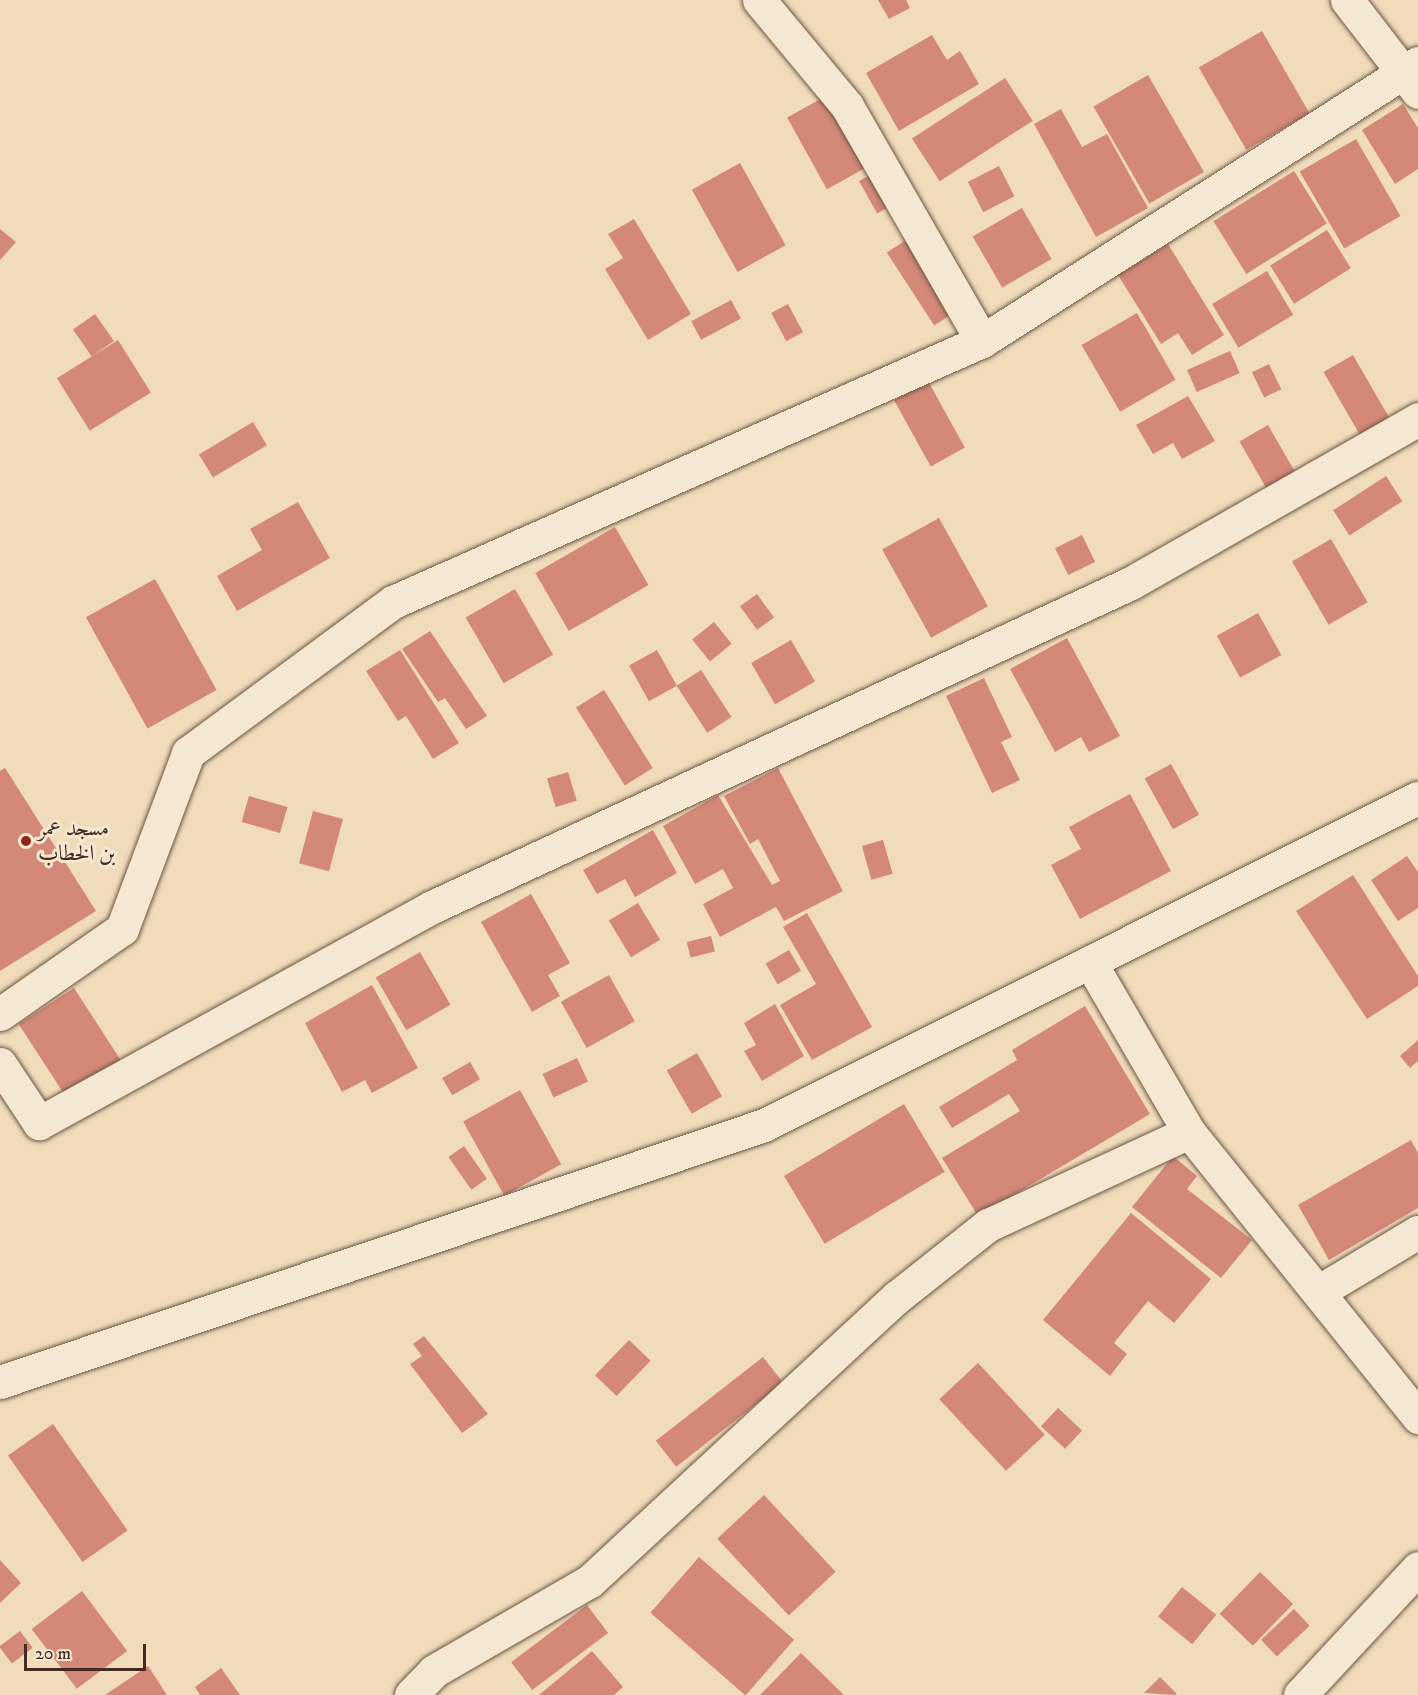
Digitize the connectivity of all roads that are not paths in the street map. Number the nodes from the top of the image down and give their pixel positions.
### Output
1 (759, 0) edge
2 (1347, 0) edge
3 (1412, 76) edge
4 (982, 340) junction
5 (1418, 419) edge
6 (1418, 798) edge
7 (1090, 962) junction
8 (0, 1014) edge
9 (0, 1064) edge
10 (1189, 1132) junction
11 (1418, 1232) edge
12 (1318, 1292) junction
13 (0, 1382) edge
14 (1418, 1417) edge
15 (1418, 1568) edge
16 (411, 1695) edge
17 (1300, 1695) edge

1 - 4 street
2 - 3 street
3 - 4 street
4 - 8 street
5 - 9 street
6 - 7 street
7 - 10 street
7 - 13 street
10 - 12 street
10 - 16 street
11 - 12 street
12 - 14 street
15 - 17 street

